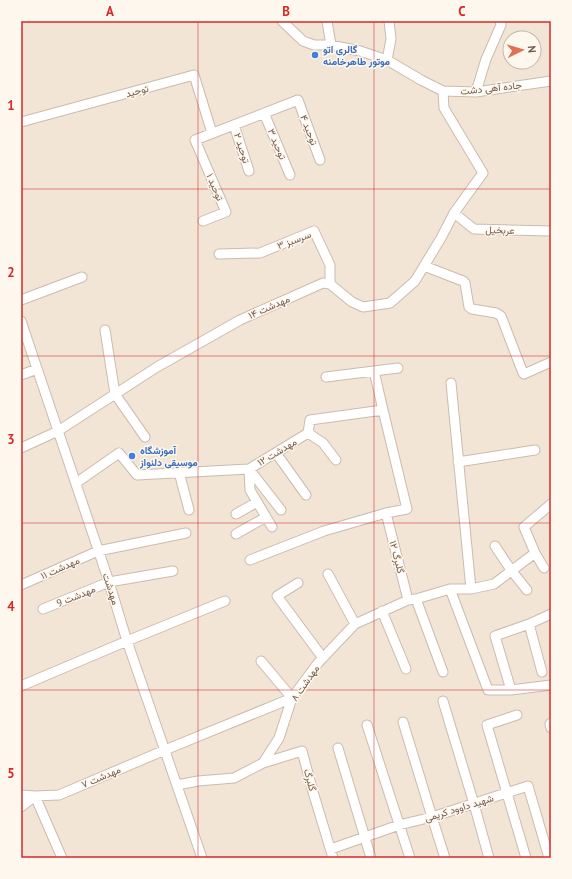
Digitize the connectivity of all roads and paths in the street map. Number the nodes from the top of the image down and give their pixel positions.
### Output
1 (282, 21) edge
2 (327, 21) edge
3 (389, 21) edge
4 (500, 21) edge
5 (331, 44) junction
6 (387, 60) junction
7 (551, 81) edge
8 (443, 91) junction
9 (476, 92) junction
10 (264, 113) junction
11 (21, 122) edge
12 (234, 125) junction
13 (212, 133) junction
14 (320, 160) dead end
15 (249, 170) dead end
16 (290, 175) dead end
17 (454, 213) junction
18 (203, 222) dead end
19 (551, 231) edge
20 (219, 254) dead end
21 (424, 266) junction
22 (82, 277) dead end
23 (330, 284) junction
24 (21, 300) edge
25 (21, 321) edge
26 (105, 330) dead end
27 (551, 362) edge
28 (398, 368) dead end
29 (37, 370) junction
30 (374, 371) junction
31 (21, 375) edge
32 (326, 377) dead end
33 (451, 383) dead end
34 (115, 394) junction
35 (383, 410) junction
36 (58, 431) junction
37 (308, 433) junction
38 (146, 436) dead end
39 (21, 448) edge
40 (535, 450) dead end
41 (276, 453) junction
42 (336, 460) dead end
43 (458, 462) junction
44 (250, 469) junction
45 (179, 472) junction
46 (76, 483) junction
47 (306, 495) dead end
48 (257, 502) junction
49 (551, 504) edge
50 (189, 510) dead end
51 (281, 510) dead end
52 (386, 513) junction
53 (236, 514) dead end
54 (266, 517) junction
55 (272, 527) dead end
56 (186, 533) dead end
57 (236, 534) dead end
58 (495, 546) dead end
59 (98, 551) junction
60 (535, 552) junction
61 (250, 560) dead end
62 (544, 568) dead end
63 (511, 570) junction
64 (173, 571) dead end
65 (328, 574) dead end
66 (109, 582) junction
67 (298, 583) dead end
68 (21, 584) edge
69 (450, 588) junction
70 (471, 589) junction
71 (527, 590) dead end
72 (412, 599) junction
73 (225, 601) dead end
74 (43, 609) dead end
75 (382, 611) junction
76 (551, 614) edge
77 (355, 624) junction
78 (529, 624) junction
79 (128, 640) junction
80 (323, 658) junction
81 (261, 661) dead end
82 (406, 669) dead end
83 (443, 672) dead end
84 (542, 672) dead end
85 (21, 686) edge
86 (551, 686) edge
87 (511, 690) junction
88 (292, 698) junction
89 (443, 701) dead end
90 (517, 715) dead end
91 (403, 722) dead end
92 (551, 724) edge
93 (367, 725) dead end
94 (551, 728) edge
95 (338, 748) dead end
96 (165, 750) junction
97 (263, 763) junction
98 (178, 785) junction
99 (507, 793) junction
100 (21, 795) edge
101 (35, 796) junction
102 (474, 804) junction
103 (21, 807) edge
104 (432, 817) junction
105 (399, 825) junction
106 (364, 837) junction
107 (332, 854) edge
108 (62, 858) edge
109 (202, 858) edge
110 (371, 858) edge
111 (410, 858) edge
112 (445, 858) edge
113 (489, 858) edge
114 (526, 858) edge
115 (549, 858) edge

1 - 5 street, جاده آهی دشت
2 - 5 street
3 - 6 street
4 - 9 street
5 - 6 street, جاده آهی دشت
6 - 8 street, جاده آهی دشت
7 - 9 street, جاده آهی دشت
8 - 9 street, جاده آهی دشت
8 - 17 street
10 - 12 street
10 - 14 street, توحید ۴
10 - 16 street, توحید ۳
11 - 13 street, توحید
12 - 13 street
12 - 15 street, توحید ۲
13 - 18 street, توحید ۱
17 - 19 street, عربخیل
17 - 21 street
20 - 23 street, سرسبز ۳
21 - 23 street
21 - 27 street
22 - 24 street
23 - 34 street, مهدشت ۱۴
25 - 29 street, مهدشت
26 - 34 street
28 - 30 street
29 - 31 street
29 - 36 street, مهدشت
30 - 32 street
30 - 35 street
33 - 43 street
34 - 36 street, مهدشت ۱۴
34 - 38 street
35 - 37 street, مهدشت ۱۲
35 - 52 street
36 - 39 street, مهدشت ۱۴
36 - 46 street, مهدشت
37 - 41 street, مهدشت ۱۲
37 - 42 street
40 - 43 street
41 - 44 street, مهدشت ۱۲
41 - 47 street
43 - 70 street
44 - 45 street, مهدشت ۱۲
44 - 48 street
44 - 51 street
45 - 46 street, مهدشت ۱۲
45 - 50 street
46 - 59 street, مهدشت
48 - 53 street
48 - 54 street
49 - 60 street
52 - 61 street
52 - 72 street, گلبرگ ١٢
54 - 55 street
54 - 57 street
56 - 59 street, مهدشت ۱۱
58 - 63 street
59 - 66 street, مهدشت
59 - 68 street, مهدشت ۱۱
60 - 62 street
60 - 63 street
63 - 70 street
63 - 71 street
64 - 66 street, مهدشت 9
65 - 77 street
66 - 74 street, مهدشت 9
66 - 79 street, مهدشت
67 - 80 street
69 - 70 street
69 - 72 street, مهدشت ۸
69 - 87 street
72 - 75 street, مهدشت ۸
72 - 83 street, گلبرگ ١٢
73 - 79 street
75 - 77 street, مهدشت ۸
75 - 82 street
76 - 78 street
77 - 80 street, مهدشت ۸
78 - 84 street
78 - 87 street
79 - 85 street
79 - 96 street, مهدشت
80 - 88 street, مهدشت ۸
81 - 88 street
86 - 87 street
88 - 96 street, مهدشت ۷
88 - 97 street, مهدشت ۸
89 - 102 street
90 - 99 street
91 - 104 street
92 - 94 street
93 - 105 street
95 - 106 street
96 - 98 street, مهدشت
96 - 101 street, مهدشت ۷
97 - 98 street
97 - 107 street, گلبرگ
98 - 109 street, مهدشت
99 - 102 street, شهید داوود کریمی
99 - 114 street
99 - 115 street, شهید داوود کریمی
100 - 101 street, مهدشت ۷
101 - 103 street
101 - 108 street
102 - 104 street, شهید داوود کریمی
102 - 113 street
104 - 105 street, شهید داوود کریمی
104 - 112 street
105 - 106 street, شهید داوود کریمی
105 - 111 street
106 - 107 street, شهید داوود کریمی
106 - 110 street

